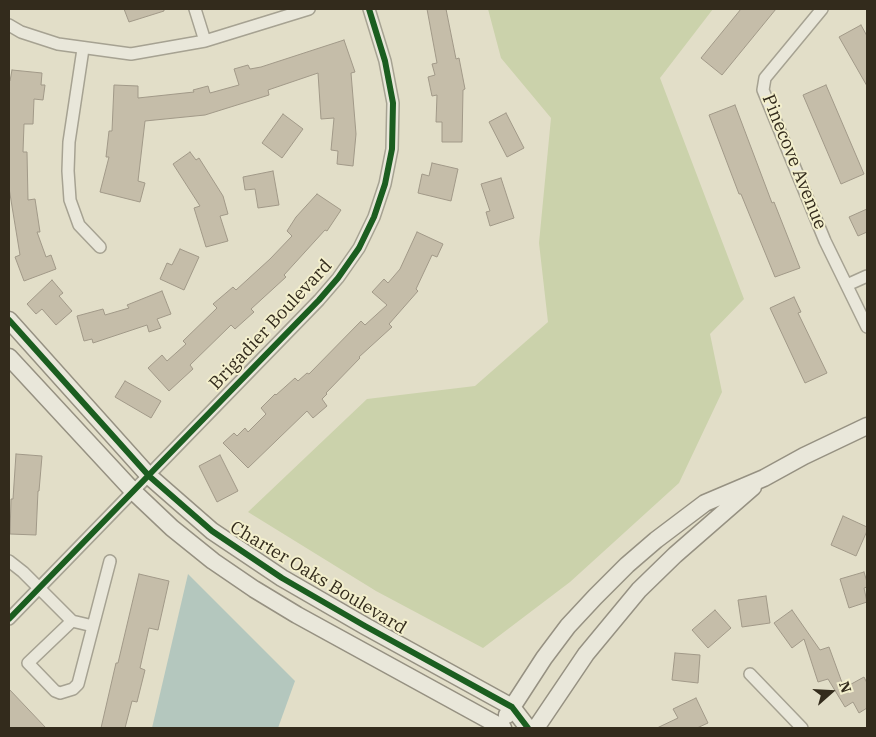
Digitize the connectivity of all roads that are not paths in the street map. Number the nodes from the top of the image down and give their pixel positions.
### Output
1 (195, 9) edge
2 (309, 9) edge
3 (369, 9) edge
4 (822, 9) edge
5 (9, 25) edge
6 (205, 41) junction
7 (83, 49) junction
8 (100, 246) dead end
9 (867, 276) edge
10 (847, 285) junction
11 (9, 320) edge
12 (867, 327) edge
13 (9, 356) edge
14 (867, 426) edge
15 (149, 476) junction
16 (764, 478) junction
17 (134, 492) junction
18 (9, 561) edge
19 (110, 561) dead end
20 (40, 588) junction
21 (9, 619) edge
22 (72, 621) junction
23 (93, 626) junction
24 (750, 674) dead end
25 (512, 707) junction
26 (500, 728) edge
27 (528, 728) edge
28 (536, 728) edge
29 (802, 728) edge

1 - 6 street
2 - 6 street
3 - 15 street, Brigadier Boulevard
4 - 10 street, Pinecove Avenue
5 - 7 street
6 - 7 street
7 - 8 street
9 - 10 street
10 - 12 street, Pinecove Avenue
11 - 15 street, Charter Oaks Boulevard
13 - 17 street
14 - 16 street
15 - 17 street, Brigadier Boulevard
15 - 25 street, Charter Oaks Boulevard
16 - 25 street
16 - 28 street
17 - 20 street, Brigadier Boulevard
17 - 26 street
18 - 20 street
19 - 23 street
20 - 21 street, Brigadier Boulevard
20 - 22 street
22 - 23 street
22 - 23 street
24 - 29 street
25 - 26 street
25 - 27 street, Charter Oaks Boulevard

